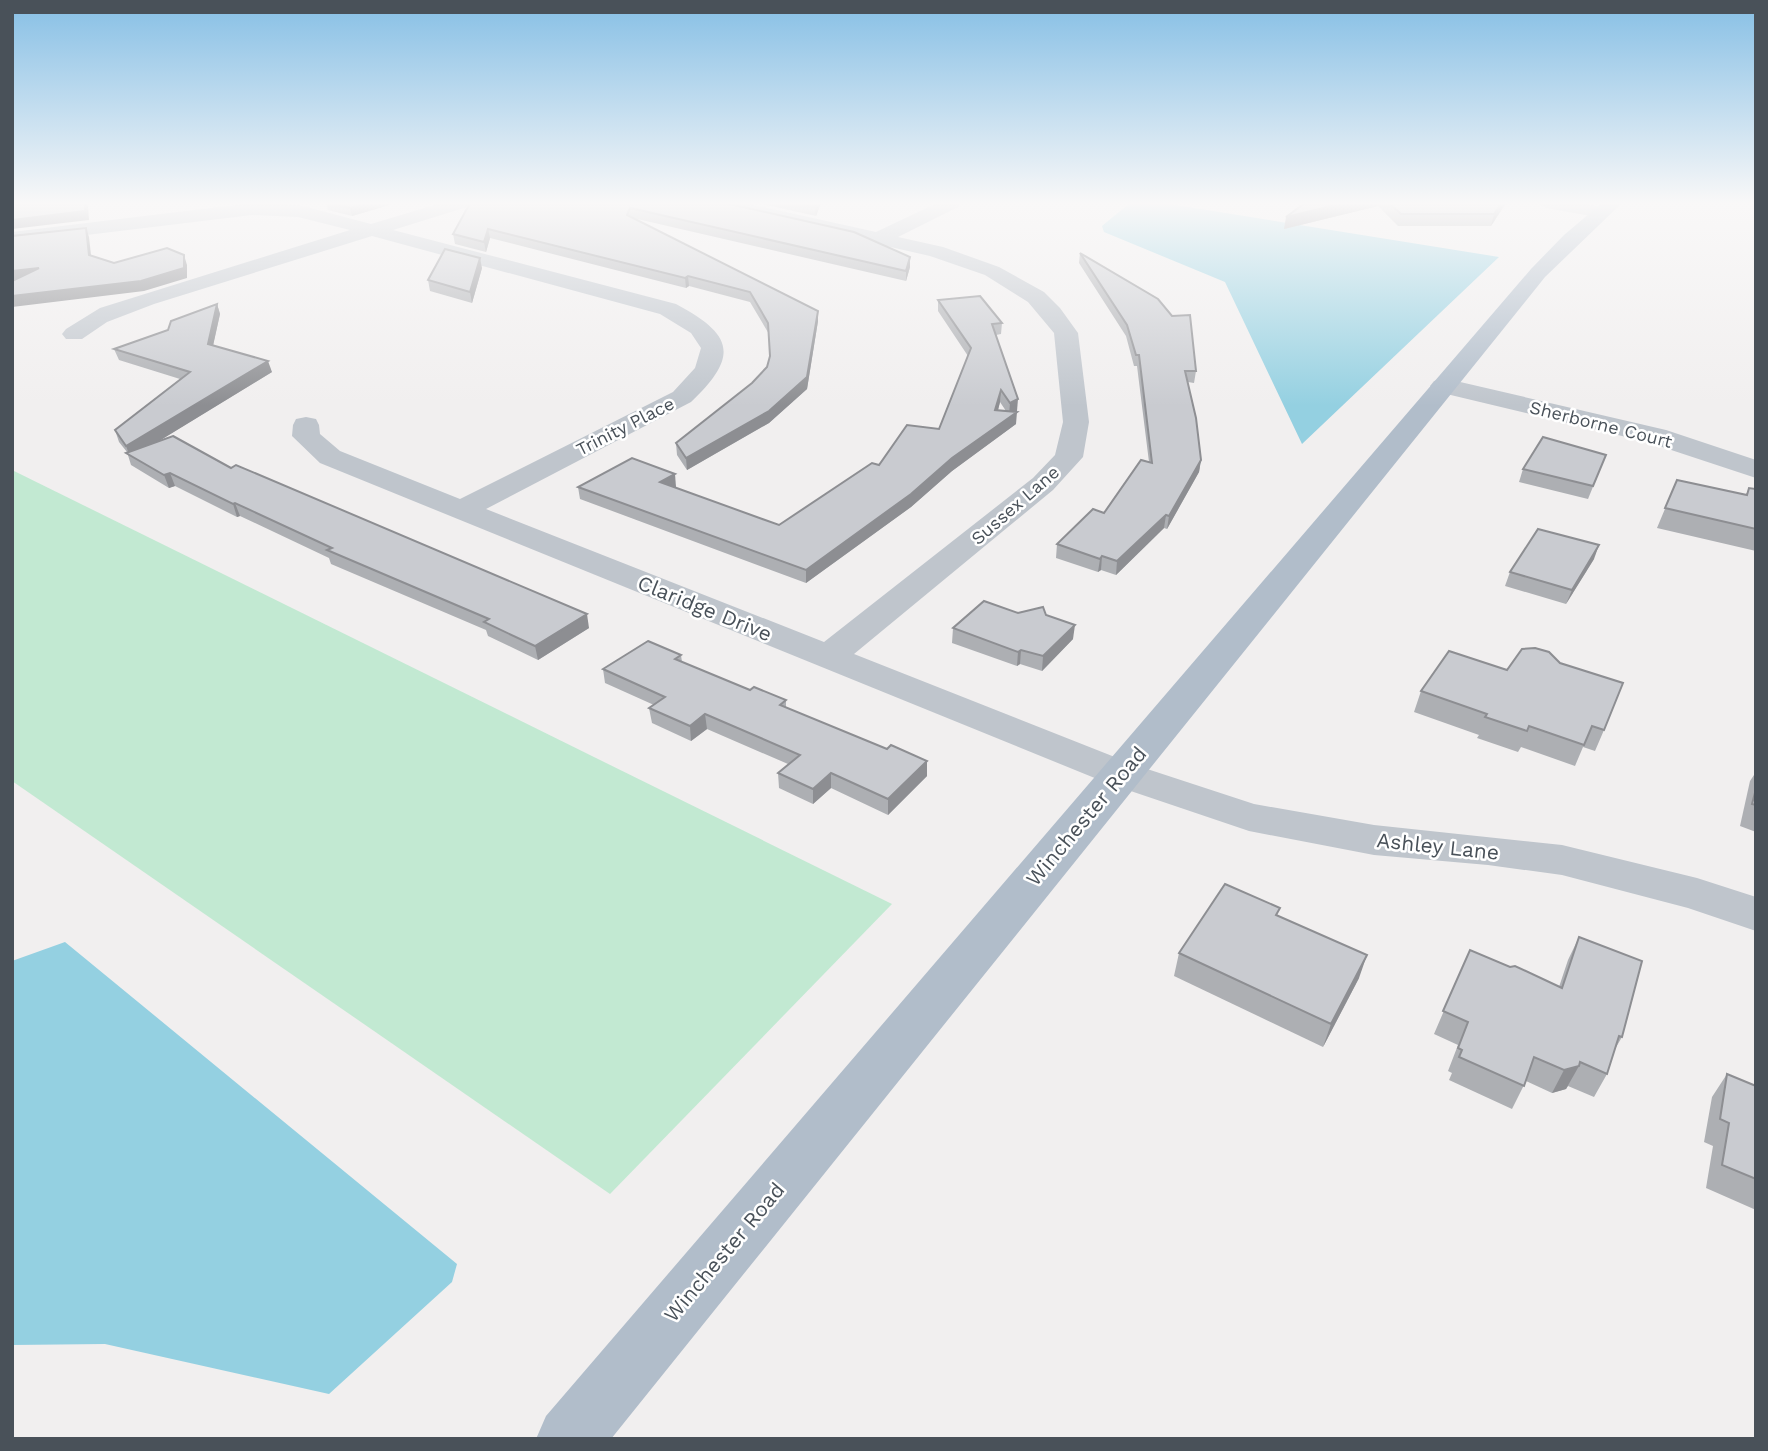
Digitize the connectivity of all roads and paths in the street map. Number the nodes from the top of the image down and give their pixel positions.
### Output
1 (239, 271) edge
2 (526, 271) edge
3 (989, 271) edge
4 (1541, 271) edge
5 (74, 334) dead end
6 (1443, 386) junction
7 (306, 425) dead end
8 (1756, 468) edge
9 (461, 510) junction
10 (828, 657) junction
11 (1121, 774) junction
12 (1756, 914) edge
13 (569, 1439) edge

1 - 5 street
2 - 9 street, Trinity Place
3 - 10 street, Sussex Lane
4 - 6 main road, Winchester Road
6 - 8 street, Sherborne Court
6 - 11 main road, Winchester Road
7 - 9 street, Claridge Drive
9 - 10 street, Claridge Drive
10 - 11 street, Claridge Drive
11 - 12 street, Ashley Lane
11 - 13 main road, Winchester Road

